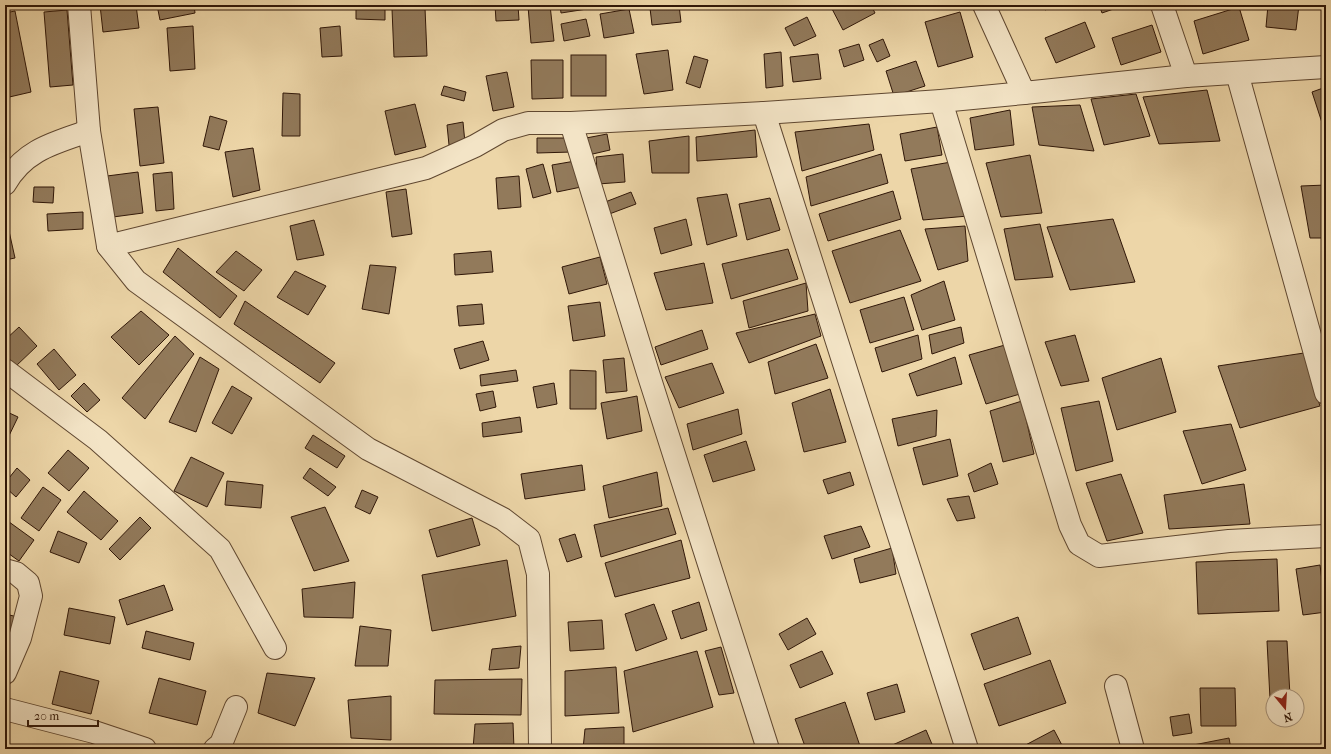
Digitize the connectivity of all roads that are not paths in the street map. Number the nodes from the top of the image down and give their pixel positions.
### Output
1 (79, 5) edge
2 (984, 5) edge
3 (1162, 5) edge
4 (1326, 67) edge
5 (1237, 72) junction
6 (1186, 76) junction
7 (1024, 93) junction
8 (941, 101) junction
9 (764, 113) junction
10 (571, 123) junction
11 (89, 131) junction
12 (5, 184) edge
13 (108, 246) junction
14 (5, 370) edge
15 (1326, 393) edge
16 (1326, 536) edge
17 (5, 570) edge
18 (275, 648) dead end
19 (5, 674) edge
20 (1116, 686) dead end
21 (236, 707) dead end
22 (5, 709) edge
23 (145, 749) edge
24 (215, 749) edge
25 (540, 749) edge
26 (768, 749) edge
27 (967, 749) edge
28 (1133, 749) edge

1 - 11 street
2 - 7 street
3 - 6 street
4 - 5 street
5 - 6 street
5 - 15 street
6 - 7 street
7 - 8 street
8 - 9 street
8 - 16 street
9 - 10 street
9 - 27 street
10 - 13 street
10 - 26 street
11 - 12 street
11 - 13 street
13 - 25 street
14 - 18 street
17 - 19 street
20 - 28 street
21 - 24 street
22 - 23 street

